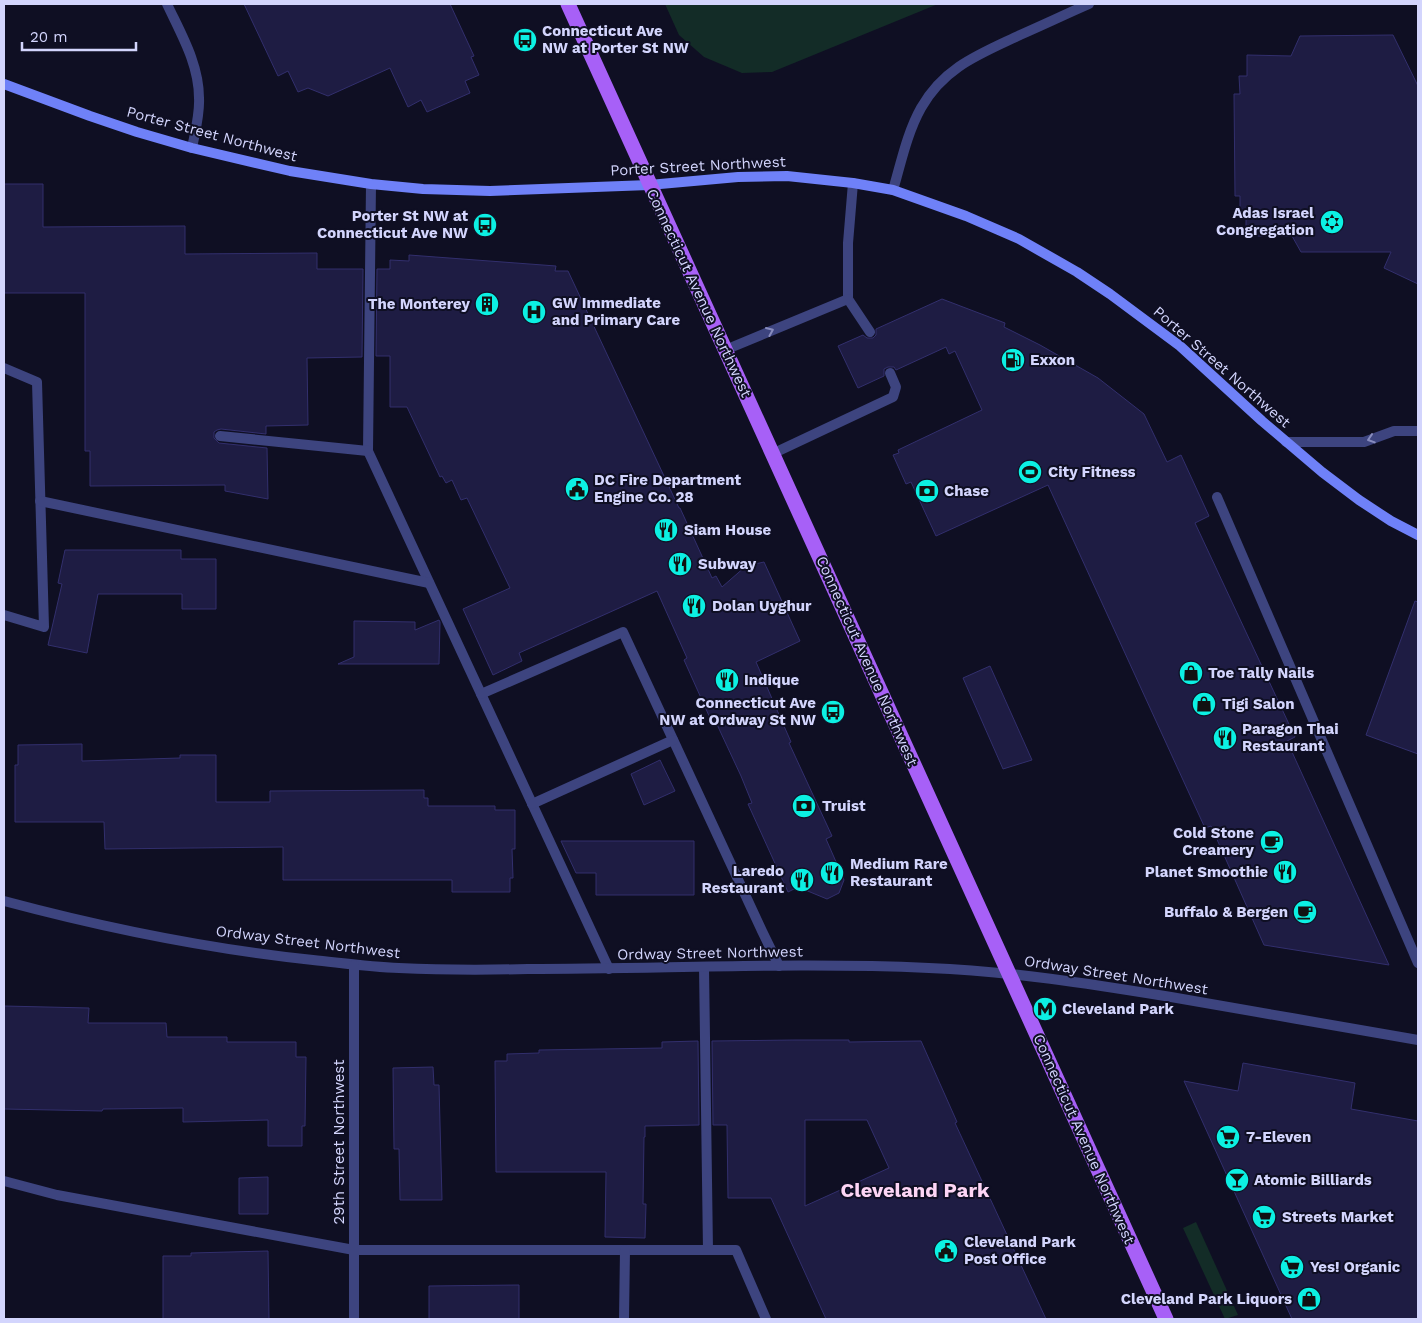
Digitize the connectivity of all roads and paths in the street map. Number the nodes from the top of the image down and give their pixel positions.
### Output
1 (167, 4) edge
2 (568, 4) edge
3 (1089, 4) edge
4 (4, 84) edge
5 (192, 148) junction
6 (853, 183) junction
7 (371, 184) junction
8 (649, 185) junction
9 (893, 190) junction
10 (848, 299) junction
11 (870, 332) dead end
12 (725, 350) junction
13 (4, 368) edge
14 (890, 373) dead end
15 (1418, 432) edge
16 (220, 436) dead end
17 (1286, 442) junction
18 (368, 451) junction
19 (772, 454) junction
20 (1217, 497) dead end
21 (40, 501) junction
22 (1418, 535) edge
23 (429, 583) junction
24 (4, 615) edge
25 (481, 694) junction
26 (673, 740) junction
27 (532, 804) junction
28 (4, 901) edge
29 (1418, 964) edge
30 (354, 965) junction
31 (779, 966) junction
32 (704, 967) junction
33 (608, 969) junction
34 (1008, 974) junction
35 (1418, 1040) edge
36 (4, 1181) edge
37 (354, 1250) junction
38 (625, 1250) junction
39 (708, 1250) junction
40 (354, 1319) edge
41 (624, 1319) edge
42 (766, 1319) edge
43 (1166, 1319) edge

1 - 5 street
2 - 8 main road, Connecticut Avenue Northwest
3 - 9 street
4 - 5 main road, Porter Street Northwest
5 - 7 main road, Porter Street Northwest
6 - 8 main road, Porter Street Northwest
6 - 9 main road, Porter Street Northwest
6 - 10 street
7 - 8 main road, Porter Street Northwest
7 - 18 street
8 - 12 main road, Connecticut Avenue Northwest
9 - 17 main road, Porter Street Northwest
10 - 11 street
12 -> 10 street
12 - 19 main road, Connecticut Avenue Northwest
13 - 21 street
14 - 19 street
15 -> 17 street
16 - 18 street
17 - 22 main road, Porter Street Northwest
18 - 23 street
19 - 34 main road, Connecticut Avenue Northwest
20 - 29 street
21 - 23 street
21 - 24 street
23 - 25 street
25 - 26 street
25 - 27 street
26 - 27 street
26 - 31 street
27 - 33 street
28 - 30 street, Ordway Street Northwest
30 - 33 street, Ordway Street Northwest
30 - 37 street, 29th Street Northwest
31 - 32 street, Ordway Street Northwest
31 - 34 street, Ordway Street Northwest
32 - 33 street, Ordway Street Northwest
32 - 39 street
34 - 35 street, Ordway Street Northwest
34 - 43 main road, Connecticut Avenue Northwest
36 - 37 street
37 - 38 street
37 - 40 street, 29th Street Northwest
38 - 39 street
38 - 41 street
39 - 42 street

